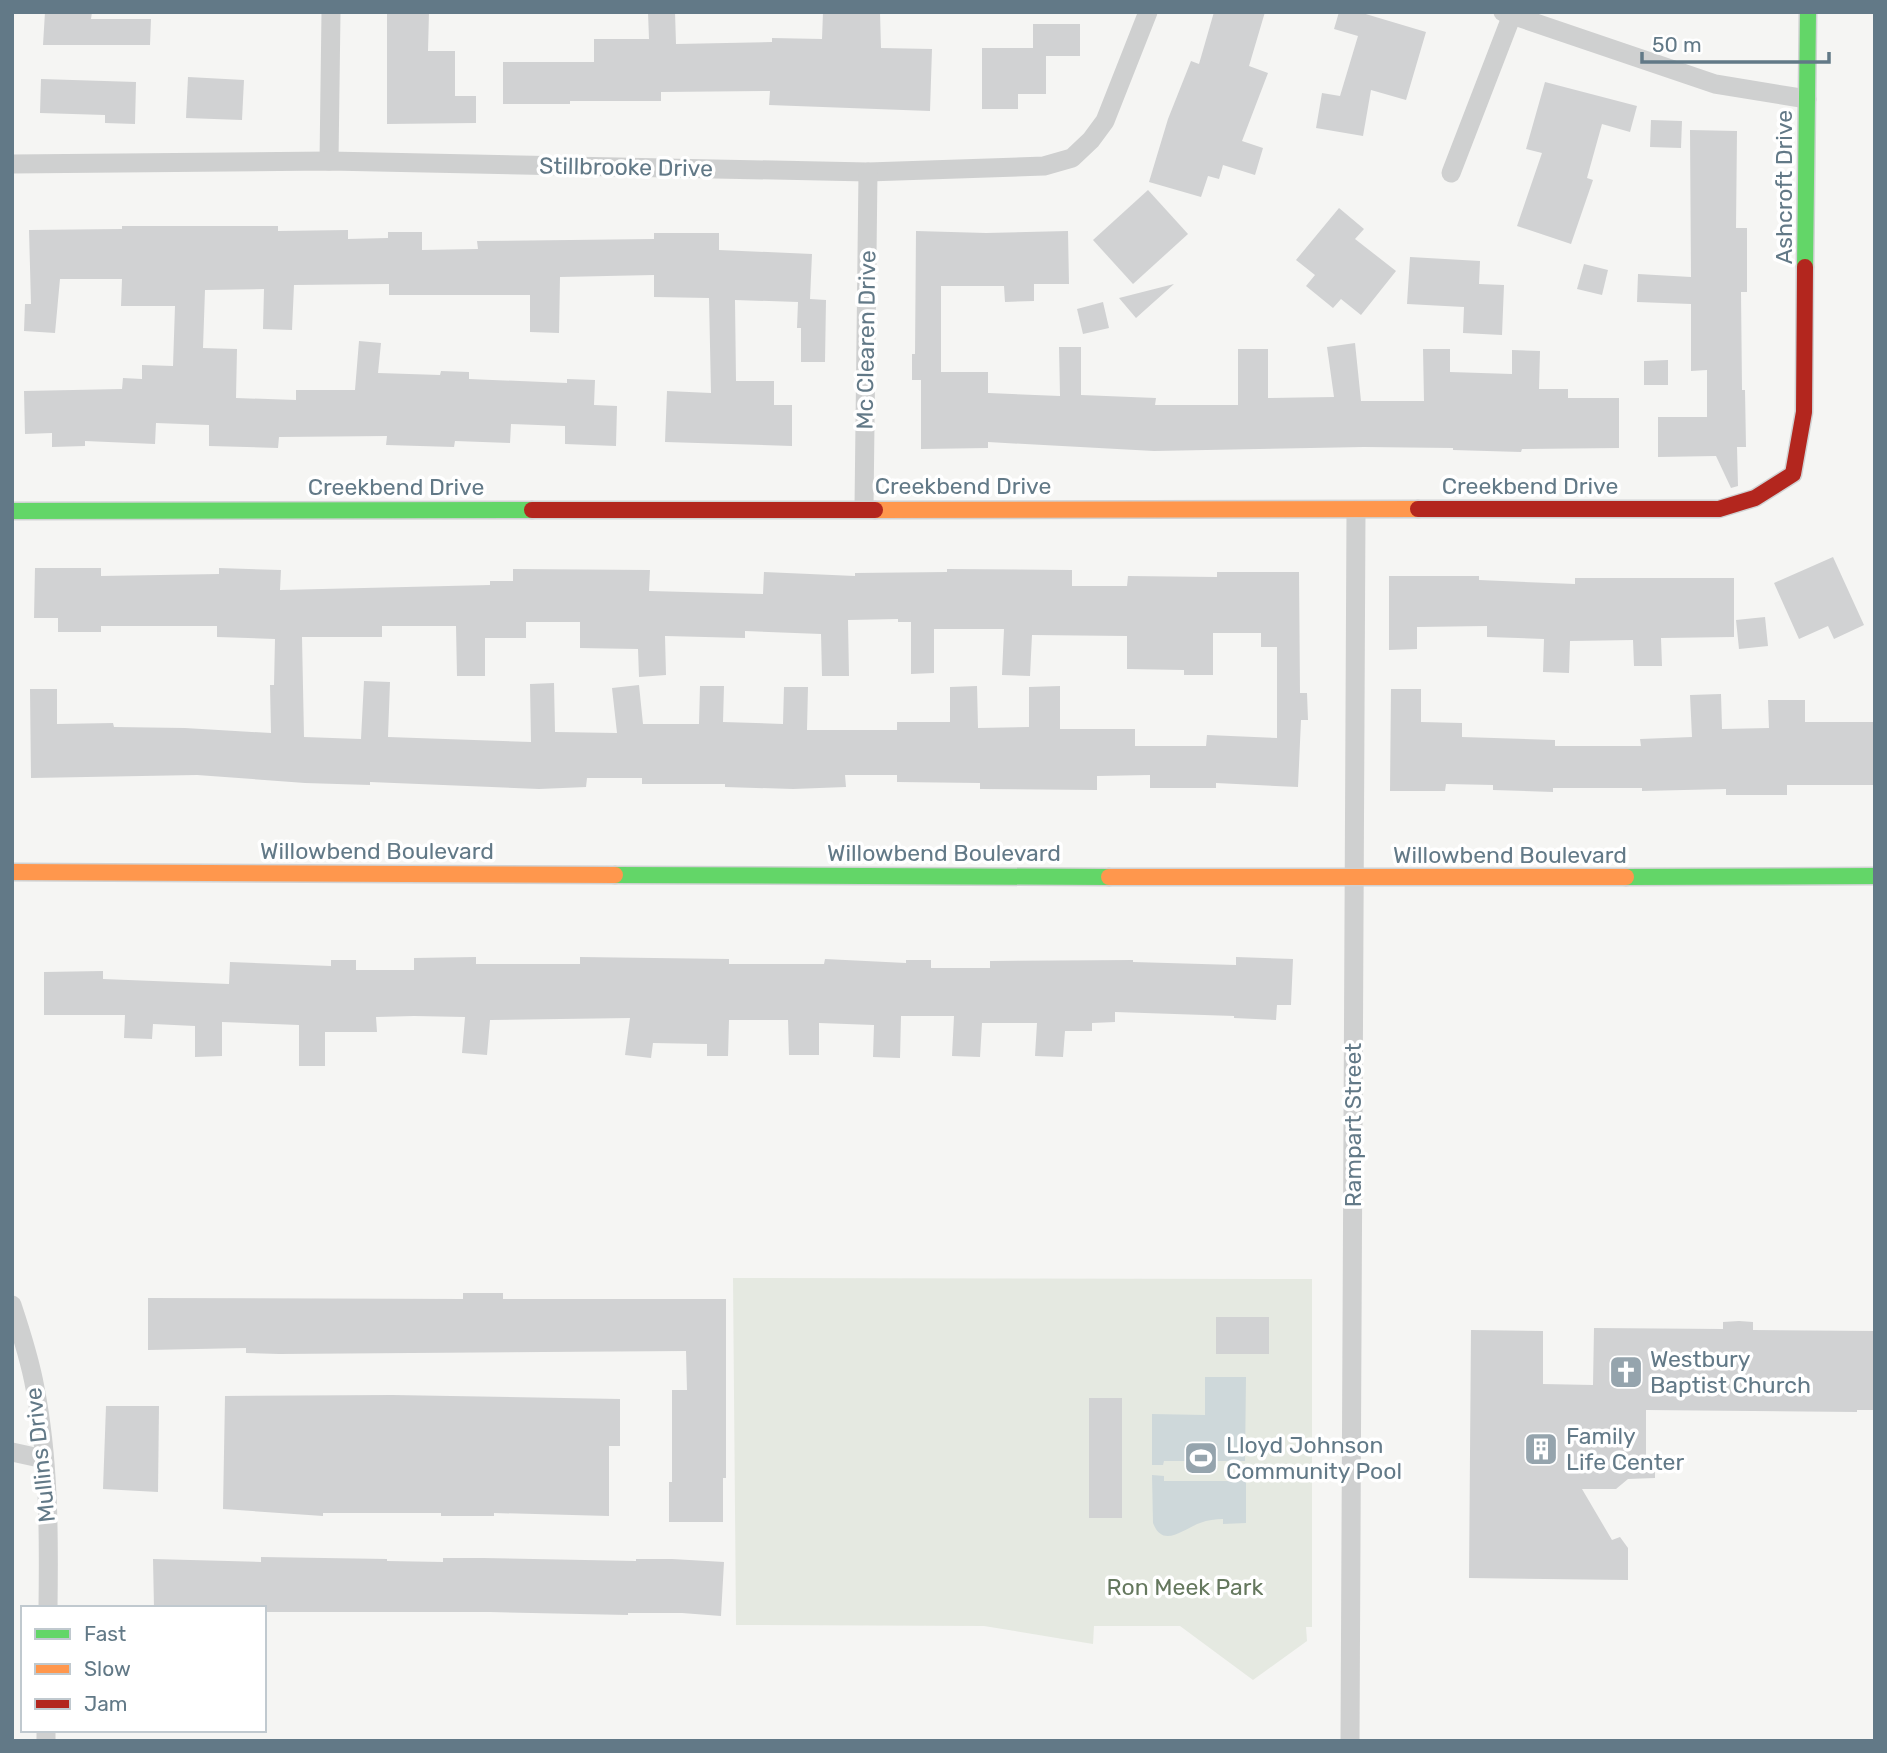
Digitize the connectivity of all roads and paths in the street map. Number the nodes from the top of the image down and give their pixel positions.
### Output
1 (331, 12) edge
2 (1148, 12) edge
3 (1808, 12) edge
4 (1508, 14) edge
5 (1807, 99) junction
6 (329, 161) junction
7 (12, 164) edge
8 (868, 172) junction
9 (1451, 173) dead end
10 (1805, 362) joint
11 (864, 508) junction
12 (1356, 510) junction
13 (12, 511) edge
14 (12, 872) edge
15 (1875, 877) edge
16 (1354, 878) junction
17 (12, 1305) edge
18 (12, 1452) edge
19 (44, 1459) junction
20 (48, 1606) edge
21 (1350, 1741) edge

1 - 6 street
2 - 8 street, Stillbrooke Drive
3 - 5 street, Ashcroft Drive
4 - 5 street
4 - 9 street
5 - 10 street, Ashcroft Drive
6 - 7 street, Stillbrooke Drive
6 - 8 street, Stillbrooke Drive
8 - 11 street, Mc Clearen Drive
10 - 12 street, Creekbend Drive
11 - 12 street, Creekbend Drive
11 - 13 street, Creekbend Drive
12 - 16 street, Rampart Street
14 - 16 street, Willowbend Boulevard
15 - 16 street, Willowbend Boulevard
16 - 21 street, Rampart Street
17 - 19 street, Mullins Drive
18 - 19 street
19 - 20 street, Mullins Drive

